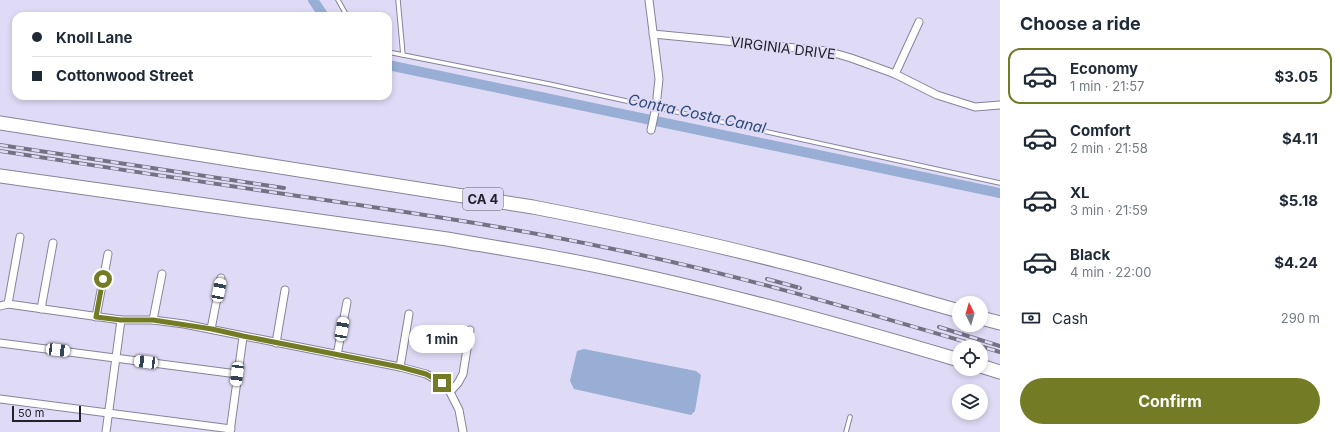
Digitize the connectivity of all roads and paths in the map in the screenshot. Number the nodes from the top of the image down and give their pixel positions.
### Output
1 (338, 0) edge
2 (398, 0) edge
3 (649, 0) edge
4 (345, 12) edge
5 (919, 22) dead end
6 (653, 34) junction
7 (392, 53) edge
8 (403, 55) junction
9 (895, 74) junction
10 (1000, 105) edge
11 (656, 107) junction
12 (0, 123) edge
13 (651, 130) dead end
14 (0, 176) edge
15 (1000, 183) edge
16 (20, 237) dead end
17 (53, 243) dead end
18 (108, 254) dead end
19 (162, 274) dead end
20 (221, 278) dead end
21 (285, 290) dead end
22 (347, 302) dead end
23 (8, 304) junction
24 (0, 306) edge
25 (41, 310) junction
26 (952, 310) edge
27 (409, 314) dead end
28 (96, 317) junction
29 (121, 320) junction
30 (153, 320) junction
31 (988, 320) edge
32 (1000, 323) edge
33 (212, 329) junction
34 (470, 330) dead end
35 (243, 336) junction
36 (0, 343) edge
37 (276, 343) junction
38 (337, 355) junction
39 (116, 358) junction
40 (952, 358) edge
41 (400, 367) junction
42 (988, 368) edge
43 (1000, 372) edge
44 (237, 374) junction
45 (450, 392) junction
46 (0, 400) edge
47 (108, 414) junction
48 (850, 417) dead end
49 (230, 430) edge
50 (106, 432) edge
51 (463, 432) edge
52 (846, 432) edge

1 - 4 lane
2 - 8 lane
3 - 6 street
5 - 9 street
6 - 9 street, VIRGINIA DRIVE
6 - 11 street
7 - 8 lane
8 - 11 lane
9 - 10 street, VIRGINIA DRIVE
11 - 13 street
11 - 15 lane
12 - 26 highway, CA 4
14 - 40 highway
16 - 23 street
17 - 25 street
18 - 28 street
19 - 30 street
20 - 33 street
21 - 37 street
22 - 38 street
23 - 24 street
23 - 25 street
25 - 28 street
27 - 41 street
28 - 29 street
29 - 30 street
29 - 39 street
30 - 33 street
31 - 32 highway
33 - 35 street
34 - 45 street
35 - 37 street
35 - 44 street
36 - 39 street
37 - 38 street
38 - 41 street
39 - 44 street
39 - 47 street
41 - 45 street
42 - 43 highway
44 - 49 street
45 - 51 street
46 - 47 street
47 - 49 street
47 - 50 street
48 - 52 lane

